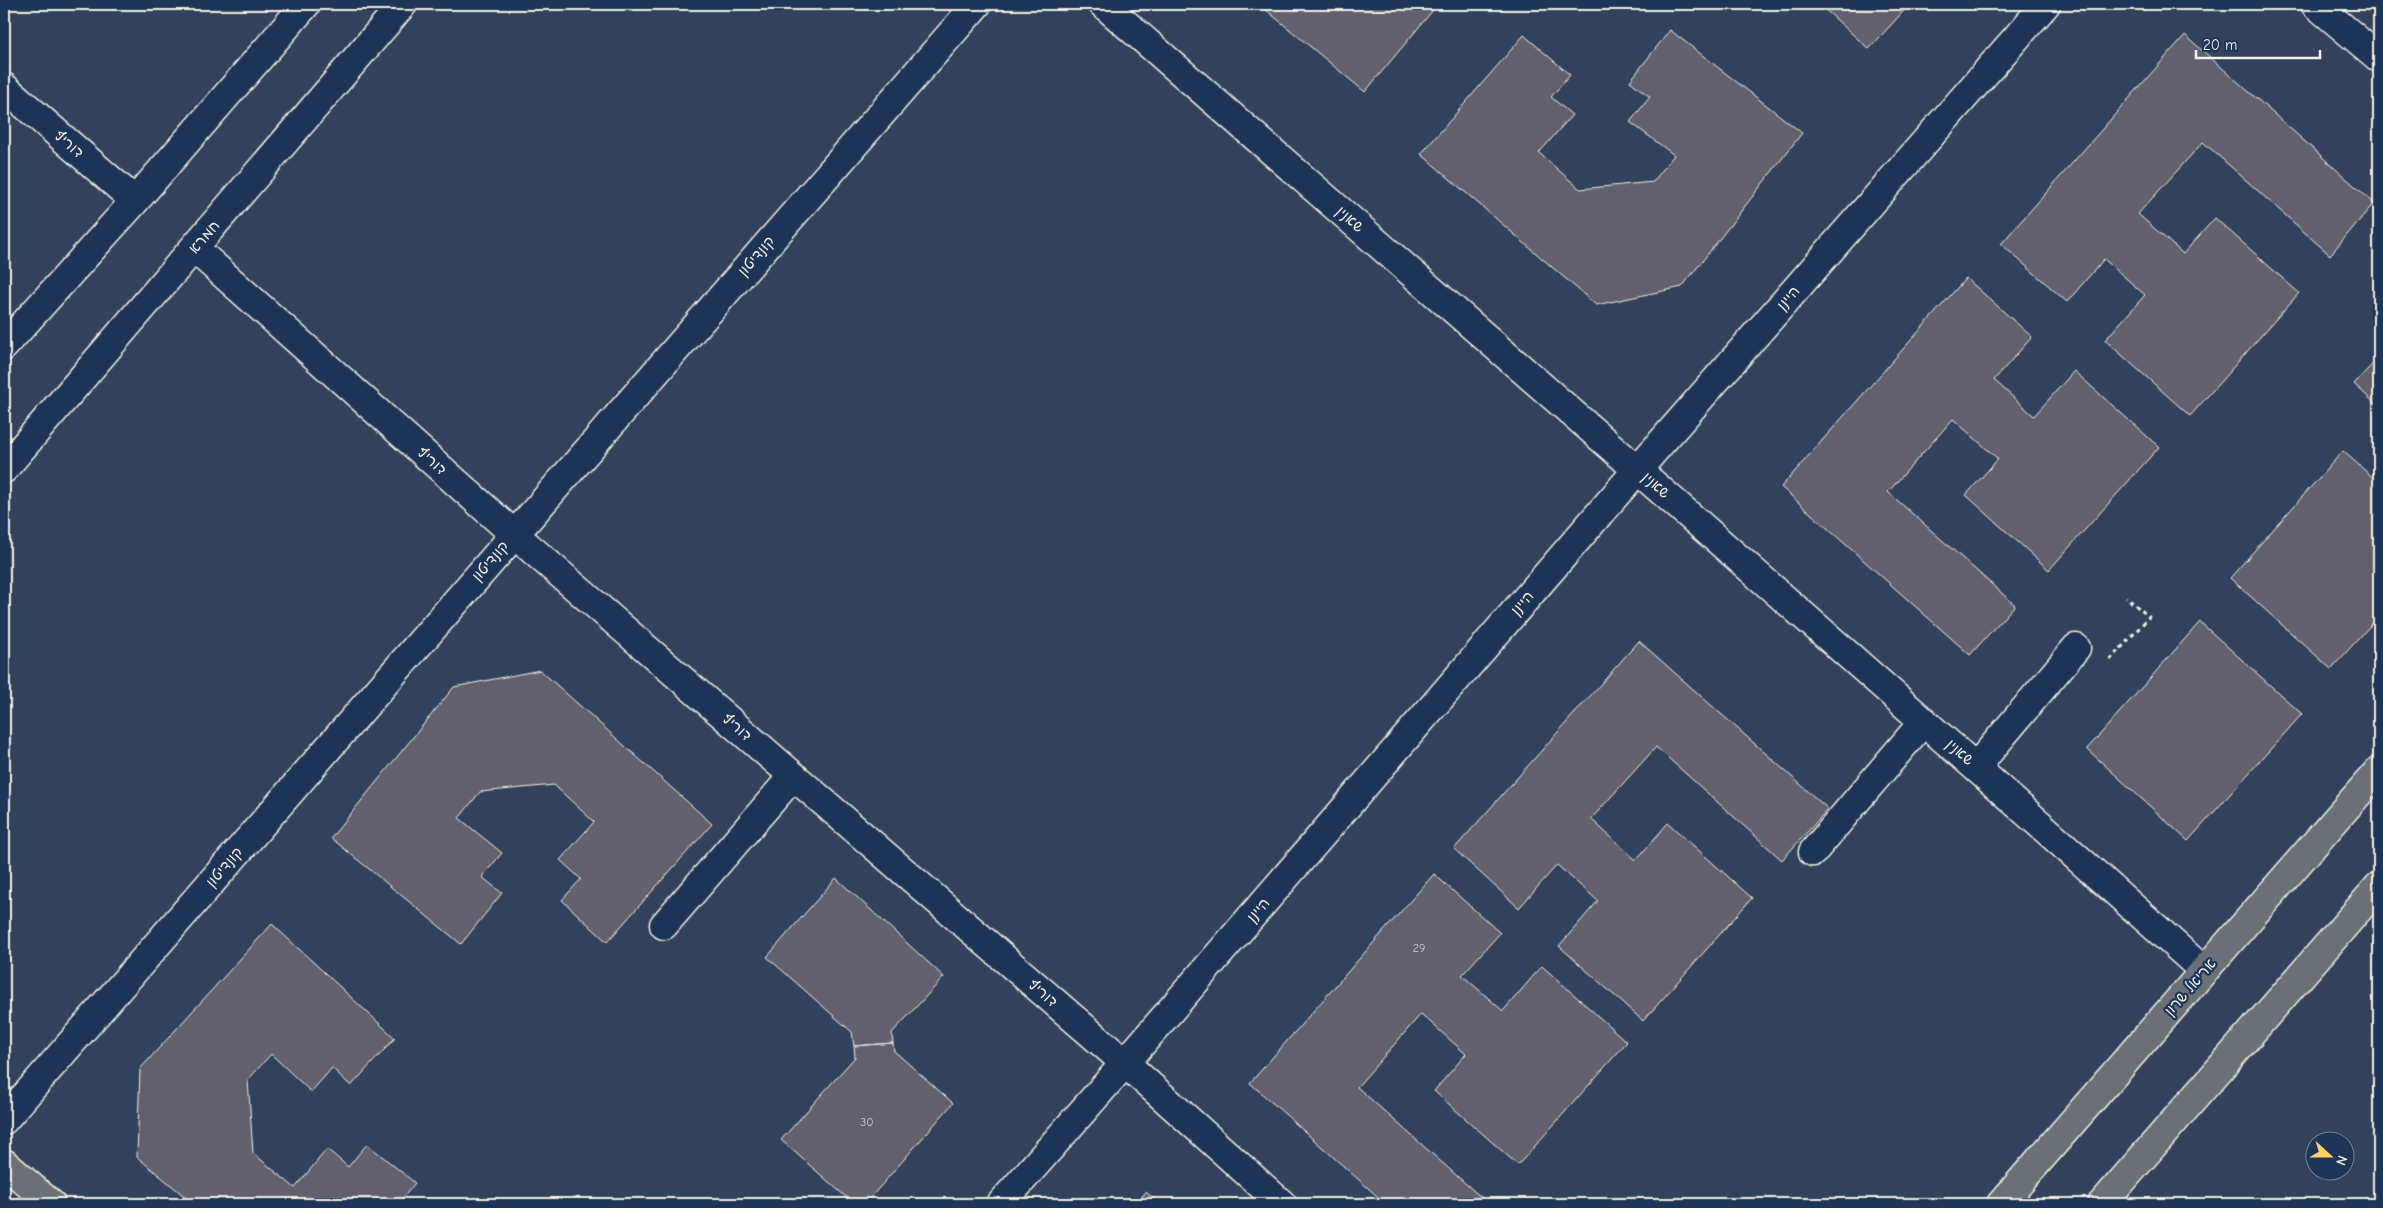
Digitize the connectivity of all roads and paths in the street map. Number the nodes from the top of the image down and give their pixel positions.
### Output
1 (306, 4) edge
2 (404, 4) edge
3 (977, 4) edge
4 (1103, 4) edge
5 (2046, 4) edge
6 (2315, 4) edge
7 (2379, 58) edge
8 (4, 86) edge
9 (135, 201) junction
10 (194, 248) junction
11 (4, 346) edge
12 (4, 469) edge
13 (1638, 469) junction
14 (514, 534) junction
15 (2126, 597) dead end
16 (2148, 617) dead end
17 (2076, 648) dead end
18 (1924, 721) junction
19 (1976, 767) junction
20 (2379, 770) edge
21 (793, 776) junction
22 (1813, 852) dead end
23 (2379, 886) edge
24 (664, 925) dead end
25 (2204, 971) junction
26 (1125, 1063) junction
27 (4, 1120) edge
28 (4, 1163) edge
29 (51, 1204) edge
30 (1001, 1204) edge
31 (1282, 1204) edge
32 (2001, 1204) edge
33 (2102, 1204) edge

1 - 9 street
2 - 10 street, חמרא
3 - 14 street, קונדיטון
4 - 13 street, שאנין
5 - 13 street, היינן
6 - 7 street
8 - 9 street, דוריף
9 - 11 street
10 - 12 street, חמרא
10 - 14 street, דוריף
13 - 18 street, שאנין
13 - 26 street, היינן
14 - 21 street, דוריף
14 - 27 street, קונדיטון
15 - 16 path
17 - 19 street
18 - 19 street, שאנין
18 - 22 street
19 - 25 street, שאנין
20 - 25 main road, אריאל שרון
21 - 24 street
21 - 26 street, דוריף
23 - 33 main road
25 - 32 main road, אריאל שרון
26 - 30 street, היינן
26 - 31 street, דוריף
28 - 29 main road

